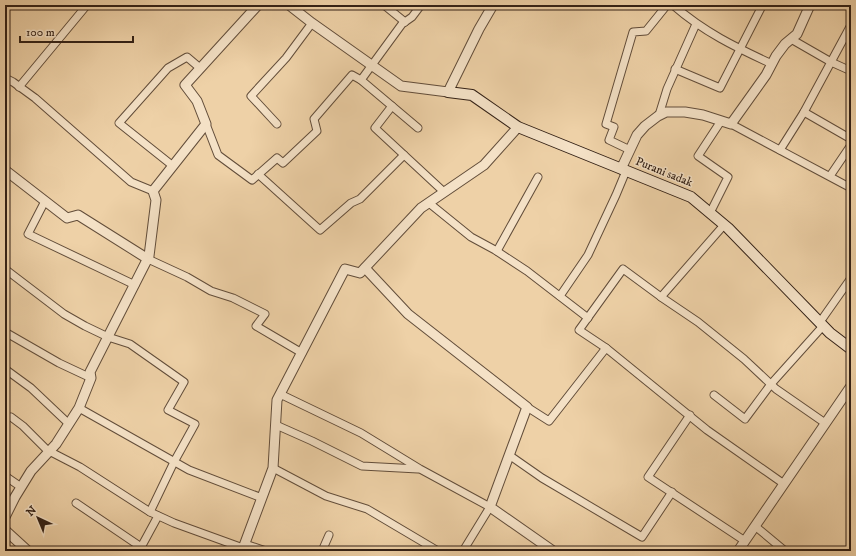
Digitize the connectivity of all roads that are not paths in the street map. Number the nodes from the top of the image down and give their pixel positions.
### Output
1 (87, 5) edge
2 (258, 5) edge
3 (289, 5) edge
4 (384, 5) edge
5 (421, 5) edge
6 (493, 5) edge
7 (667, 5) edge
8 (673, 5) edge
9 (810, 5) edge
10 (762, 8) dead end
11 (405, 22) junction
12 (312, 23) junction
13 (696, 24) junction
14 (851, 25) edge
15 (791, 39) junction
16 (740, 49) junction
17 (830, 62) junction
18 (772, 64) junction
19 (372, 65) junction
20 (200, 68) junction
21 (675, 69) junction
22 (851, 71) edge
23 (5, 78) edge
24 (361, 80) junction
25 (20, 87) junction
26 (448, 92) junction
27 (392, 106) junction
28 (804, 112) junction
29 (659, 115) junction
30 (721, 121) junction
31 (206, 124) junction
32 (277, 124) dead end
33 (731, 124) junction
34 (518, 127) junction
35 (418, 128) dead end
36 (851, 139) edge
37 (851, 145) edge
38 (630, 150) junction
39 (780, 150) junction
40 (404, 155) junction
41 (173, 166) junction
42 (5, 170) edge
43 (624, 170) junction
44 (258, 174) junction
45 (830, 176) junction
46 (538, 177) dead end
47 (851, 188) edge
48 (153, 191) junction
49 (444, 192) junction
50 (45, 201) junction
51 (428, 203) junction
52 (710, 213) junction
53 (724, 225) junction
54 (497, 251) junction
55 (148, 259) junction
56 (365, 268) junction
57 (5, 269) edge
58 (851, 278) edge
59 (135, 285) junction
60 (560, 296) junction
61 (661, 297) junction
62 (588, 318) junction
63 (821, 324) junction
64 (5, 332) edge
65 (108, 337) junction
66 (606, 348) junction
67 (851, 350) edge
68 (302, 353) junction
69 (5, 369) edge
70 (91, 378) junction
71 (771, 384) junction
72 (851, 386) edge
73 (280, 394) junction
74 (714, 395) dead end
75 (527, 407) junction
76 (79, 408) junction
77 (690, 416) junction
78 (11, 417) dead end
79 (825, 423) junction
80 (69, 424) junction
81 (276, 425) junction
82 (49, 451) junction
83 (509, 455) junction
84 (174, 462) junction
85 (273, 468) junction
86 (420, 469) junction
87 (5, 476) edge
88 (784, 484) junction
89 (21, 487) junction
90 (672, 492) junction
91 (262, 498) junction
92 (76, 504) dead end
93 (490, 507) junction
94 (150, 512) junction
95 (158, 516) junction
96 (5, 517) edge
97 (755, 526) junction
98 (5, 530) edge
99 (329, 536) dead end
100 (745, 541) junction
101 (243, 548) edge
102 (140, 549) edge
103 (28, 551) edge
104 (266, 551) edge
105 (322, 551) edge
106 (438, 551) edge
107 (463, 551) edge
108 (553, 551) edge
109 (738, 551) edge
110 (786, 551) edge

1 - 25 street
2 - 20 street
3 - 12 street
4 - 11 street
5 - 11 street
6 - 26 street
7 - 38 street
8 - 13 street
9 - 15 street
10 - 16 street
11 - 19 street
12 - 19 street
12 - 32 street
13 - 16 street
13 - 21 street
14 - 17 street
15 - 17 street
15 - 18 street
16 - 18 street
16 - 21 street
17 - 22 street
17 - 28 street
18 - 33 street
19 - 24 street
19 - 26 street
20 - 31 street
20 - 41 street
21 - 29 street
23 - 25 street
24 - 27 street
24 - 44 street
25 - 48 street
26 - 34 main road, Purani sadak
27 - 35 street
27 - 40 street
28 - 36 street
28 - 39 street
29 - 30 street
29 - 38 street
30 - 33 street
30 - 52 street
31 - 41 street
31 - 44 street
33 - 39 street
34 - 43 main road, Purani sadak
34 - 49 street
37 - 45 street
38 - 43 street
39 - 45 street
40 - 44 street
40 - 49 street
41 - 48 street
42 - 50 street
43 - 52 main road, Purani sadak
43 - 60 street
45 - 47 street
46 - 54 street
48 - 55 street
49 - 51 street
50 - 55 street
50 - 59 street
51 - 54 street
51 - 56 street
52 - 53 main road, Purani sadak
53 - 61 street
53 - 63 main road, Purani sadak
54 - 60 street
55 - 59 street
55 - 68 street
56 - 68 street
56 - 75 street
57 - 65 street
58 - 63 street
59 - 65 street
60 - 62 street
61 - 62 street
61 - 71 street
62 - 66 street
63 - 67 main road, Purani sadak
63 - 71 street
64 - 70 street
65 - 70 street
65 - 84 street
66 - 75 street
66 - 77 street
68 - 73 street
69 - 80 street
70 - 76 street
71 - 74 street
71 - 79 street
72 - 79 street
73 - 81 street
73 - 86 street
75 - 83 street
76 - 80 street
76 - 84 street
77 - 88 street
77 - 90 street
78 - 82 street
79 - 88 street
80 - 82 street
81 - 85 street
81 - 86 street
82 - 89 street
82 - 94 street
83 - 90 street
83 - 93 street
84 - 91 street
84 - 94 street
85 - 91 street
85 - 106 street
86 - 93 street
87 - 89 street
88 - 97 street
89 - 96 street
90 - 100 street
91 - 101 street
92 - 102 street
93 - 107 street
93 - 108 street
94 - 95 street
95 - 101 street
95 - 102 street
97 - 100 street
97 - 110 street
98 - 103 street
99 - 105 street
100 - 109 street
101 - 104 street

